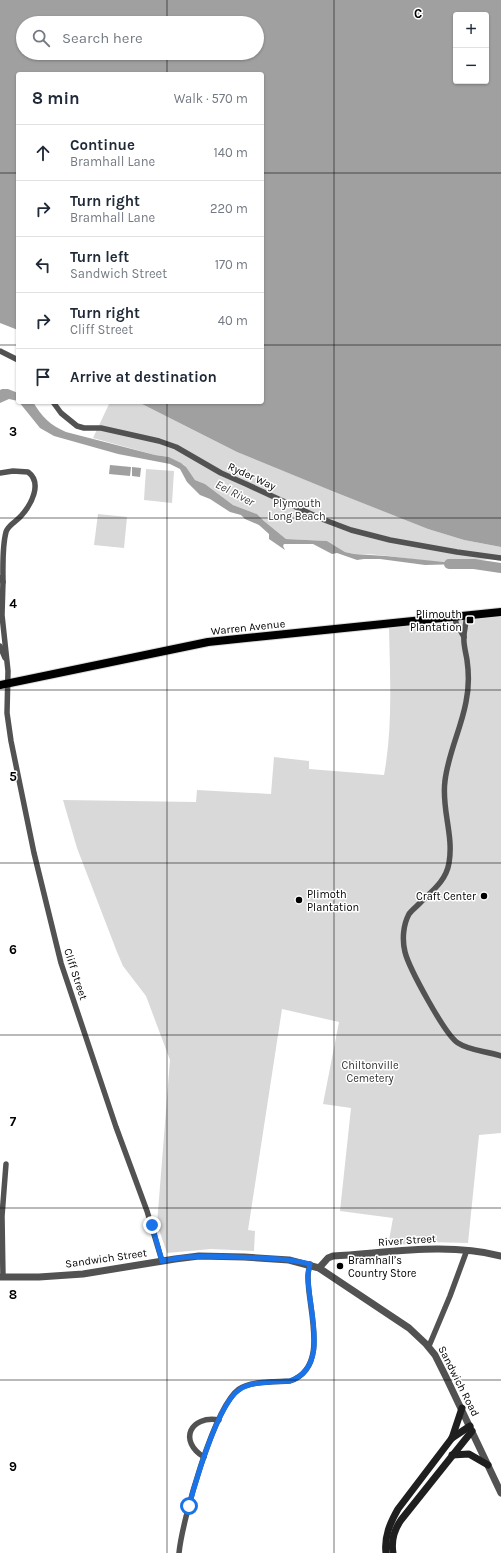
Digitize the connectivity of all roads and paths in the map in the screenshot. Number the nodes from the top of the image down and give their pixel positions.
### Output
1 (0, 350) edge
2 (16, 359) edge
3 (54, 404) edge
4 (0, 473) edge
5 (501, 558) edge
6 (2, 580) edge
7 (501, 612) edge
8 (466, 615) junction
9 (455, 616) junction
10 (464, 637) junction
11 (0, 646) edge
12 (6, 660) junction
13 (4, 685) edge
14 (501, 1056) edge
15 (6, 1164) dead end
16 (467, 1250) junction
17 (501, 1256) edge
18 (162, 1261) junction
19 (310, 1264) junction
20 (320, 1268) junction
21 (2, 1277) edge
22 (429, 1346) junction
23 (462, 1408) junction
24 (219, 1420) junction
25 (471, 1428) junction
26 (452, 1438) junction
27 (452, 1454) junction
28 (204, 1457) junction
29 (488, 1465) junction
30 (501, 1493) edge
31 (179, 1553) edge
32 (386, 1553) edge
33 (393, 1553) edge

1 - 2 street
3 - 5 street, Ryder Way
4 - 6 street, Cliff Street
6 - 12 street, Cliff Street
7 - 8 main road, Warren Avenue
8 - 9 main road, Warren Avenue
8 - 10 street
9 - 10 street
9 - 13 main road, Warren Avenue
10 - 14 street
11 - 12 street
12 - 13 street, Cliff Street
13 - 18 street, Cliff Street
15 - 21 street
16 - 17 street, River Street
16 - 20 street, River Street
16 - 22 street
18 - 19 street, Sandwich Street
18 - 21 street, Sandwich Street
19 - 20 street, Sandwich Road
19 - 24 street
20 - 22 street, Sandwich Road
22 - 23 street, Sandwich Road
23 - 25 street, Sandwich Road
23 - 26 main road
24 - 28 street
24 - 28 street
25 - 26 main road
25 - 27 main road
25 - 29 street, Sandwich Road
26 - 32 main road
27 - 29 main road
27 - 33 main road
28 - 31 street
29 - 30 street, Sandwich Road

